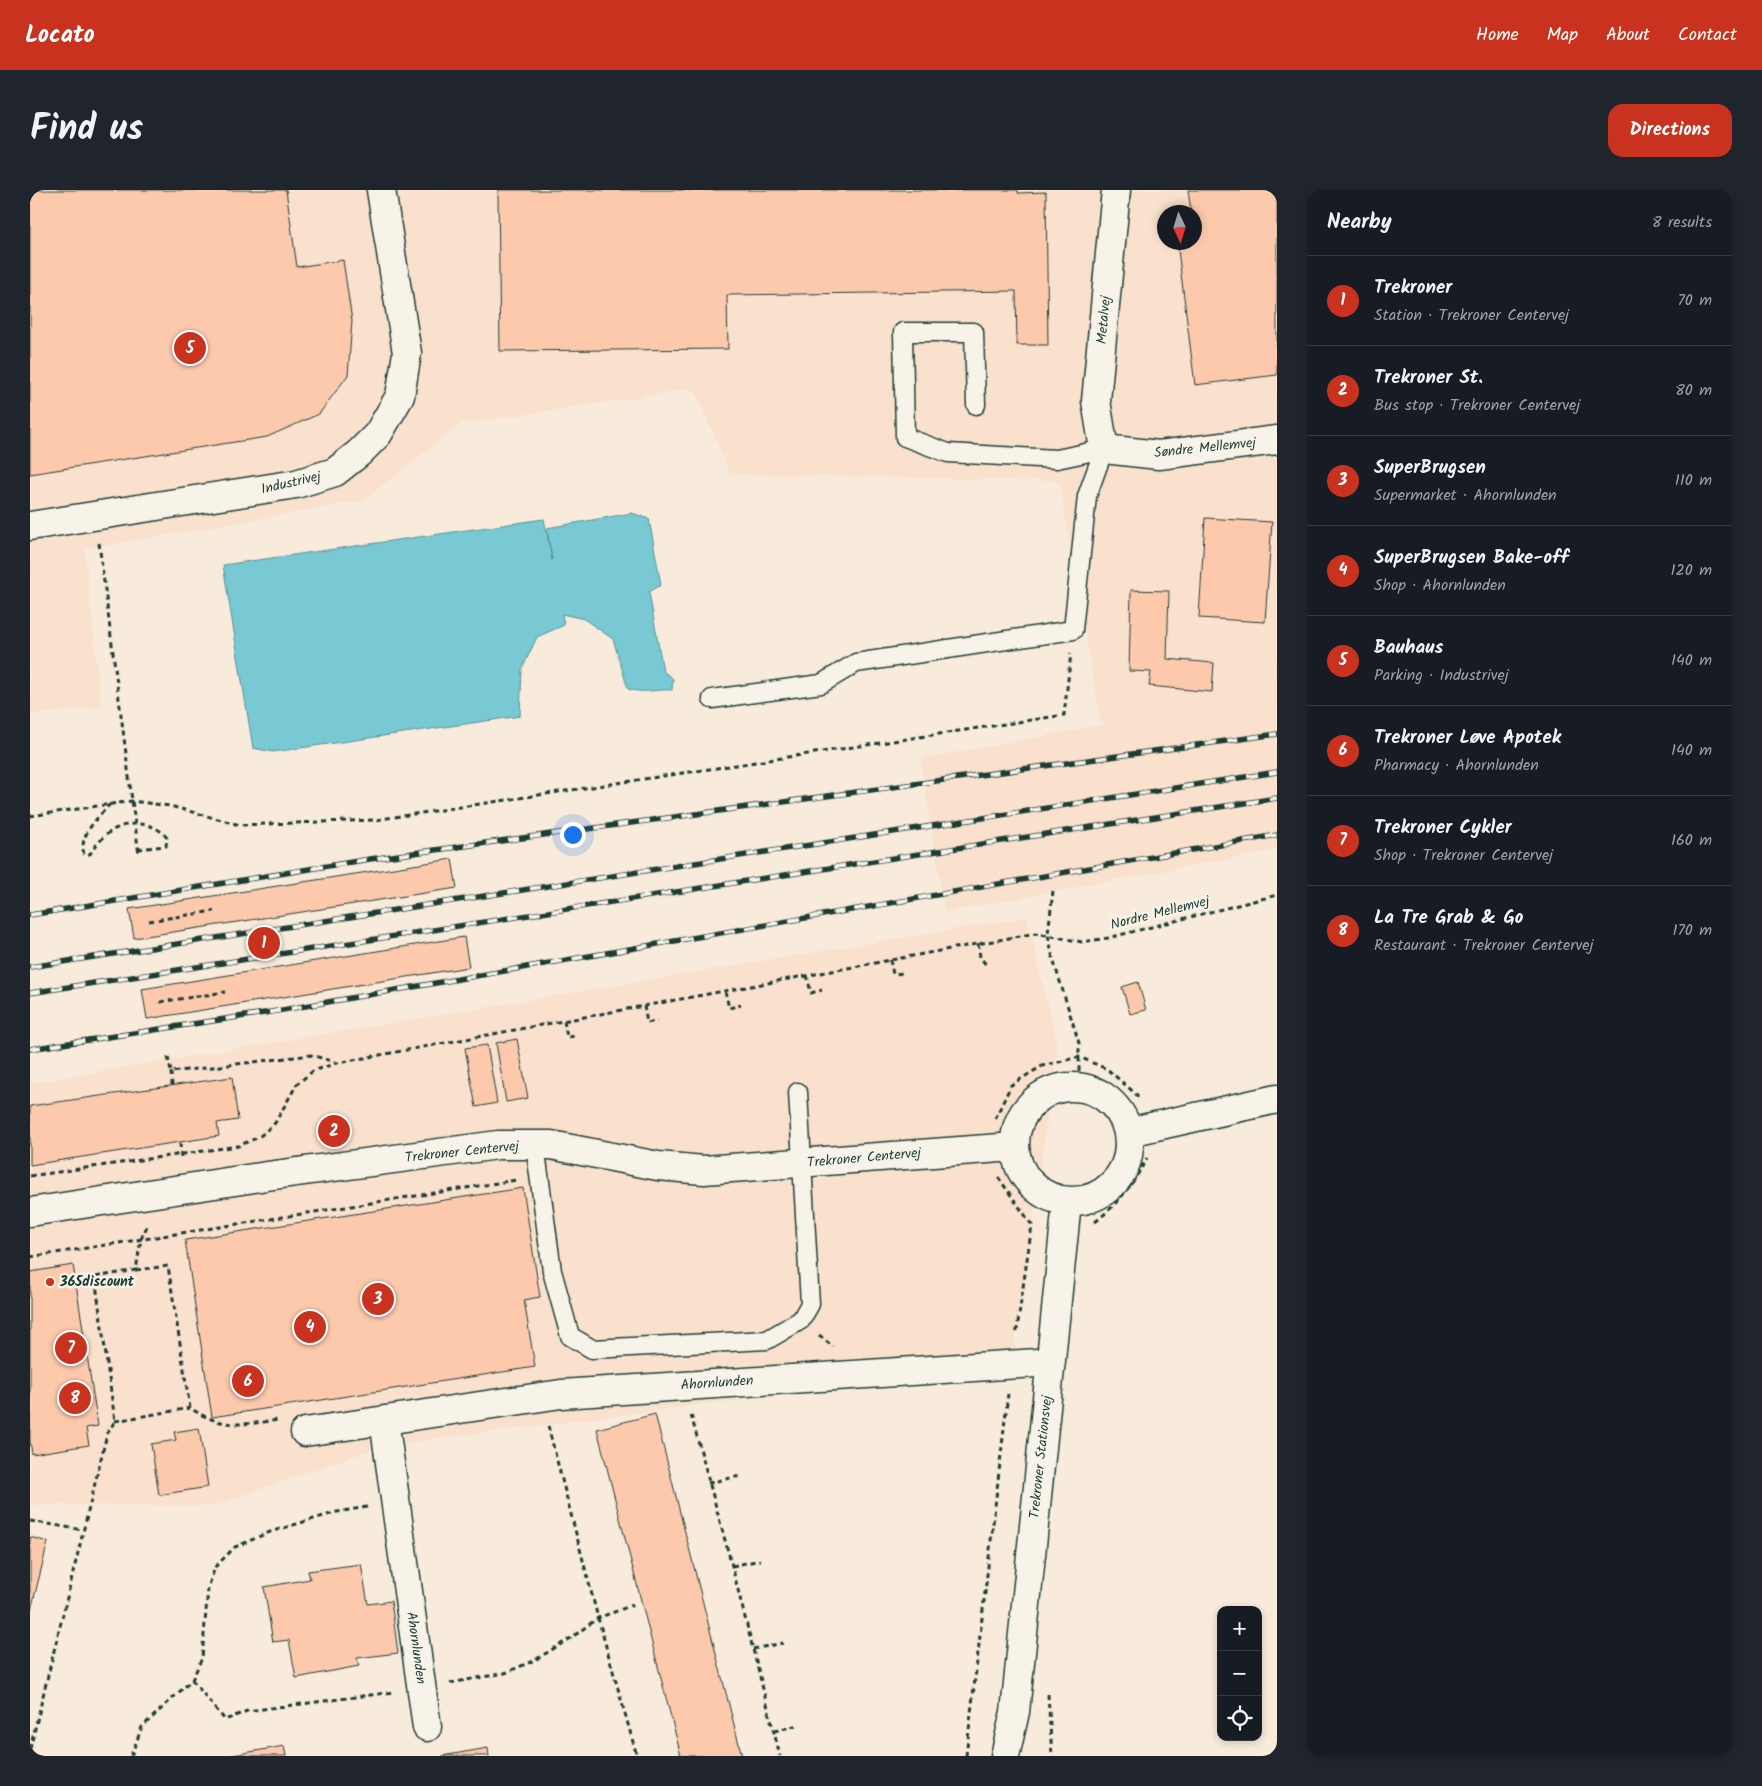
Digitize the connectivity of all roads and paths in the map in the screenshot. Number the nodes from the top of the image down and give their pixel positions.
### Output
1 (381, 190) edge
2 (1116, 190) edge
3 (976, 405) dead end
4 (1277, 440) edge
5 (1104, 449) junction
6 (95, 516) junction
7 (30, 526) edge
8 (1073, 630) junction
9 (712, 699) dead end
10 (132, 801) junction
11 (110, 804) junction
12 (30, 816) edge
13 (135, 824) junction
14 (138, 849) junction
15 (139, 855) dead end
16 (1053, 891) dead end
17 (1277, 895) edge
18 (214, 911) dead end
19 (149, 921) dead end
20 (1048, 934) junction
21 (978, 943) junction
22 (890, 960) junction
23 (987, 966) dead end
24 (904, 973) dead end
25 (807, 975) junction
26 (822, 990) dead end
27 (725, 991) junction
28 (224, 992) dead end
29 (160, 1002) dead end
30 (741, 1005) dead end
31 (644, 1006) junction
32 (564, 1021) junction
33 (657, 1021) dead end
34 (575, 1036) dead end
35 (168, 1057) dead end
36 (337, 1063) junction
37 (171, 1072) junction
38 (172, 1085) dead end
39 (1080, 1087) junction
40 (798, 1092) dead end
41 (1277, 1099) edge
42 (1129, 1132) junction
43 (535, 1145) junction
44 (1014, 1146) junction
45 (801, 1164) junction
46 (30, 1176) edge
47 (1067, 1202) junction
48 (33, 1212) edge
49 (137, 1256) dead end
50 (136, 1270) junction
51 (800, 1320) junction
52 (1051, 1362) junction
53 (836, 1375) junction
54 (683, 1385) junction
55 (541, 1397) junction
56 (190, 1408) junction
57 (384, 1420) junction
58 (115, 1421) junction
59 (296, 1426) joint
60 (740, 1476) dead end
61 (708, 1483) junction
62 (397, 1501) junction
63 (30, 1521) edge
64 (84, 1530) junction
65 (760, 1560) dead end
66 (732, 1566) junction
67 (633, 1605) dead end
68 (598, 1618) junction
69 (783, 1643) dead end
70 (753, 1649) junction
71 (192, 1680) junction
72 (421, 1689) junction
73 (1015, 1712) junction
74 (798, 1725) dead end
75 (427, 1727) dead end
76 (774, 1731) junction
77 (30, 1749) edge
78 (132, 1756) edge
79 (637, 1756) edge
80 (780, 1756) edge
81 (1005, 1756) edge
82 (1024, 1756) edge

1 - 6 street, Industrivej
2 - 5 street, Metalvej
3 - 5 lane
4 - 5 street, Søndre Mellemvej
5 - 8 lane
6 - 7 street, Industrivej
6 - 10 path
8 - 9 lane
8 - 10 path
10 - 11 path
10 - 13 path
11 - 12 path
11 - 13 path
13 - 14 path
13 - 14 path
14 - 15 path
16 - 20 path
17 - 20 path, Nordre Mellemvej
18 - 19 path
20 - 21 path, Nordre Mellemvej
20 - 39 path
21 - 22 path, Nordre Mellemvej
21 - 23 path
22 - 24 path
22 - 25 path, Nordre Mellemvej
25 - 26 path
25 - 27 path, Nordre Mellemvej
27 - 30 path
27 - 31 path, Nordre Mellemvej
28 - 29 path
31 - 32 path, Nordre Mellemvej
31 - 33 path
32 - 34 path
32 - 36 path, Nordre Mellemvej
35 - 37 path
36 - 37 path
36 - 46 path, Nordre Mellemvej
37 - 38 path
39 - 42 street
39 - 44 street
40 - 45 lane
41 - 42 street
42 - 47 street
43 - 45 street, Trekroner Centervej
43 - 48 street, Trekroner Centervej
43 - 51 lane
44 - 45 street, Trekroner Centervej
44 - 47 street
45 - 51 lane
47 - 52 street, Trekroner Stationsvej
49 - 50 path
50 - 56 path
50 - 58 path
51 - 53 path
52 - 53 street, Ahornlunden
52 - 73 street, Trekroner Stationsvej
53 - 54 street, Ahornlunden
54 - 55 street, Ahornlunden
54 - 61 path
55 - 57 street, Ahornlunden
55 - 68 path
56 - 58 path
56 - 59 path
57 - 59 street, Ahornlunden
57 - 62 street, Ahornlunden
58 - 64 path
60 - 61 path
61 - 66 path
62 - 71 path
62 - 72 street, Ahornlunden
63 - 64 path
64 - 77 path
65 - 66 path
66 - 70 path
67 - 68 path
68 - 72 path
68 - 79 path
69 - 70 path
70 - 76 path
71 - 72 path
71 - 78 path
72 - 75 street, Ahornlunden
73 - 81 street, Trekroner Stationsvej
73 - 82 street, Trekroner Stationsvej
74 - 76 path
76 - 80 path

